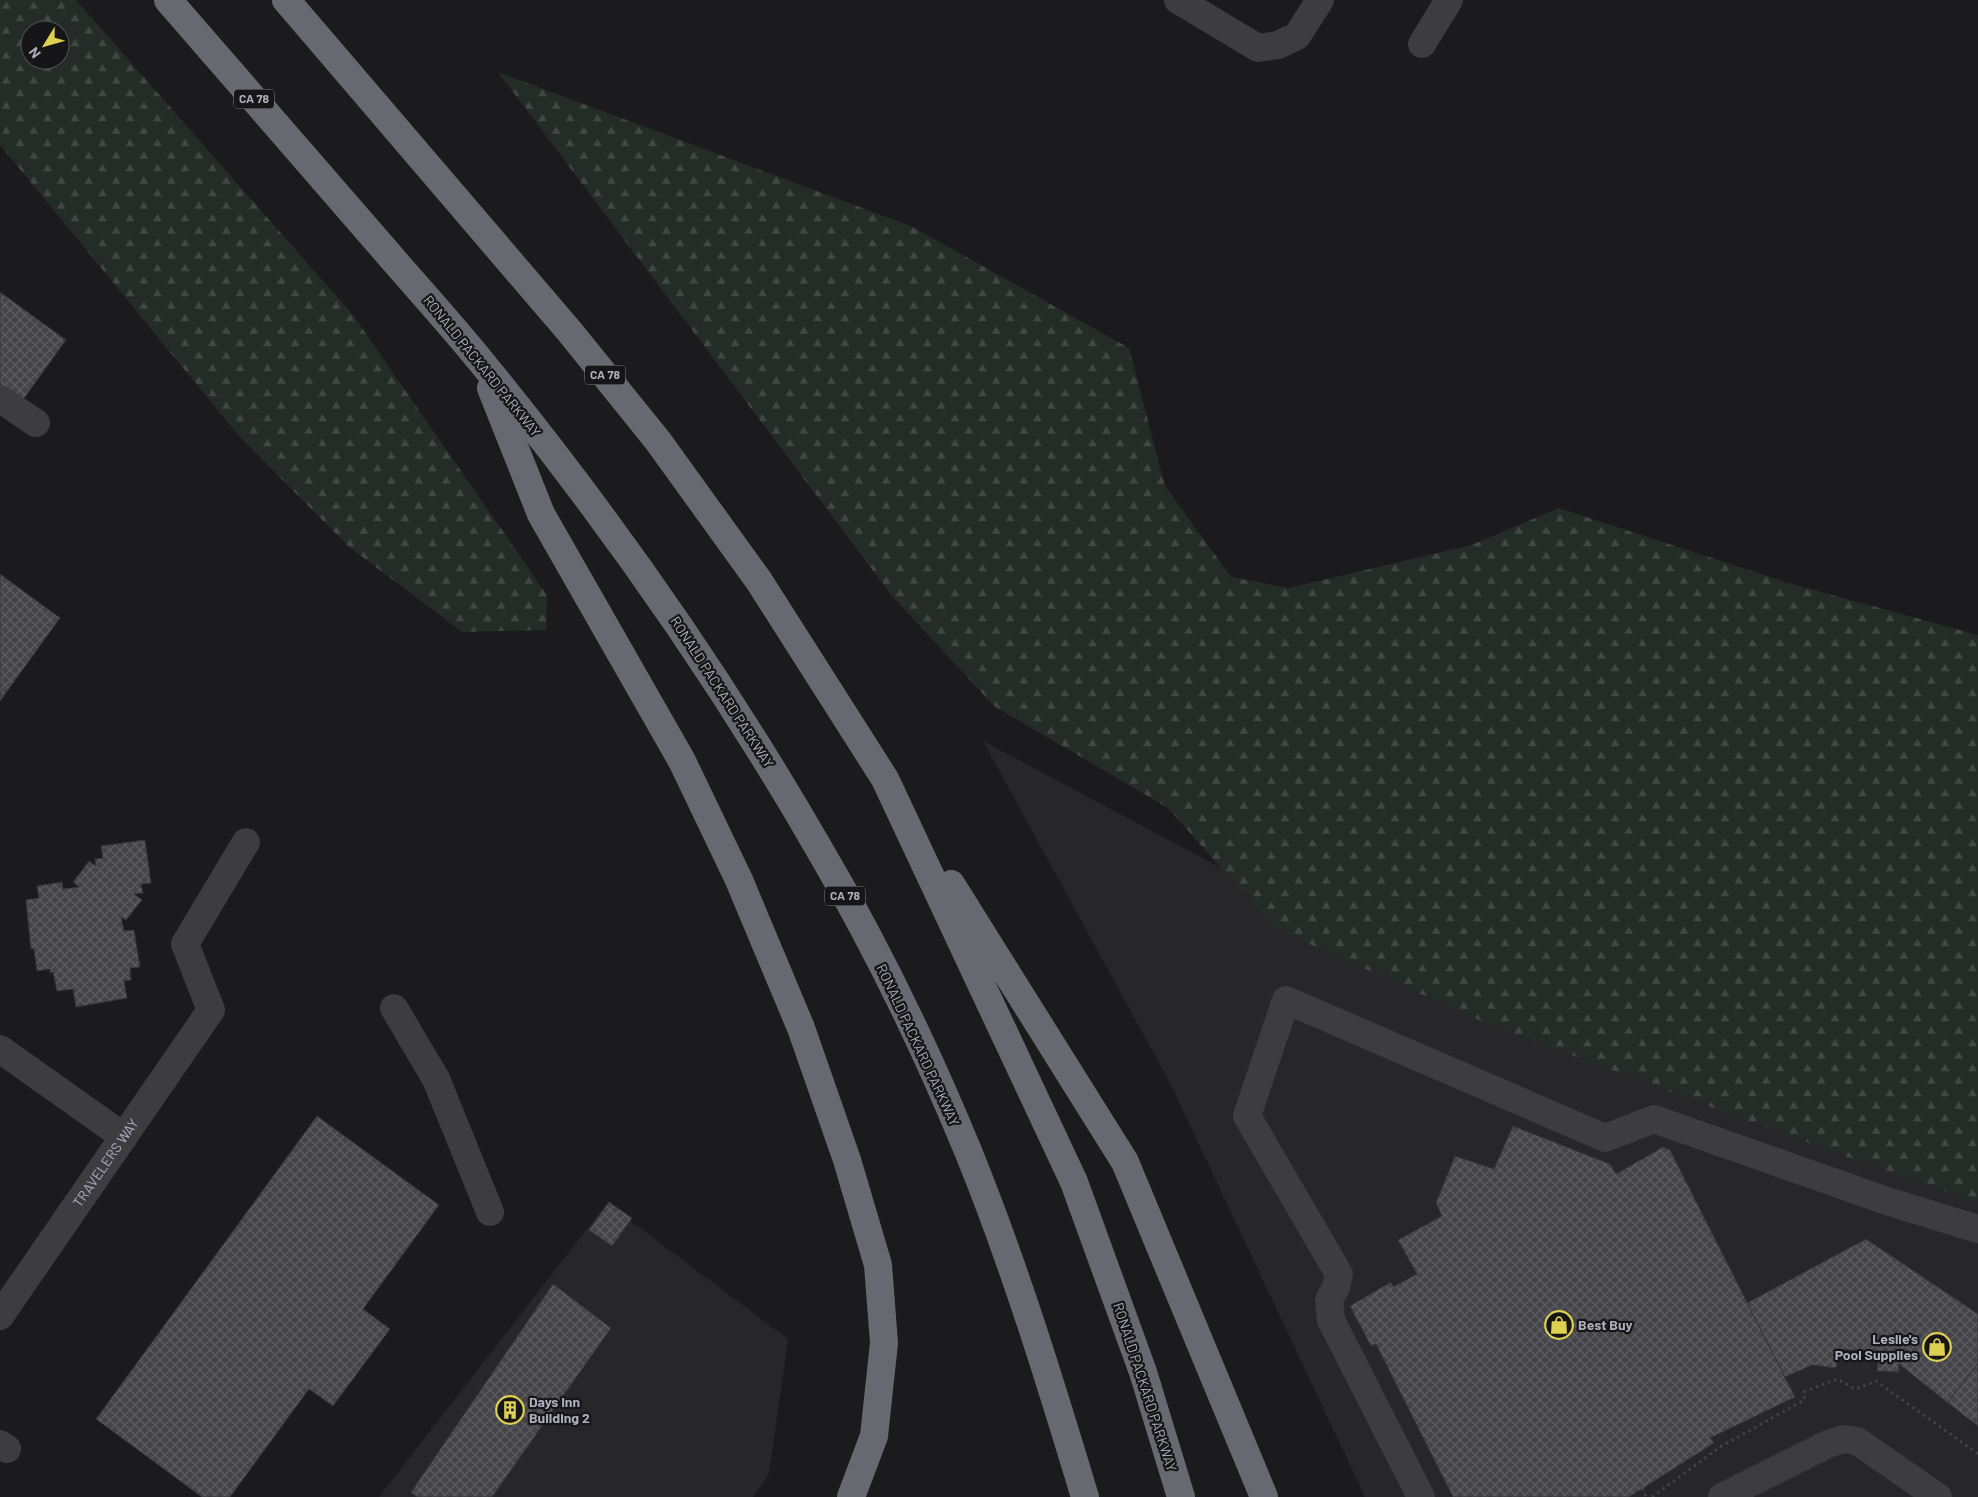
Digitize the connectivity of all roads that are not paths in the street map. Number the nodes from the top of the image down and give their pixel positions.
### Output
1 (168, 0) edge
2 (286, 0) edge
3 (1178, 0) edge
4 (1320, 0) edge
5 (1449, 0) edge
6 (1422, 44) dead end
7 (480, 360) junction
8 (0, 399) edge
9 (36, 423) dead end
10 (885, 779) junction
11 (246, 842) dead end
12 (394, 1008) dead end
13 (0, 1049) edge
14 (124, 1137) junction
15 (490, 1212) dead end
16 (1978, 1229) edge
17 (0, 1316) edge
18 (851, 1497) edge
19 (1086, 1497) edge
20 (1180, 1497) edge
21 (1264, 1497) edge
22 (1421, 1497) edge
23 (1722, 1497) edge
24 (1938, 1497) edge

1 - 7 highway, RONALD PACKARD PARKWAY / CA 78
2 - 10 highway, RONALD PACKARD PARKWAY / CA 78
3 - 4 street
5 - 6 street
7 - 18 highway
7 - 19 highway, RONALD PACKARD PARKWAY / CA 78
8 - 9 street
10 - 20 highway, RONALD PACKARD PARKWAY / CA 78
10 - 21 highway
11 - 14 street, TRAVELERS WAY
12 - 15 street
13 - 14 street
14 - 17 street, TRAVELERS WAY
16 - 22 street
23 - 24 street

